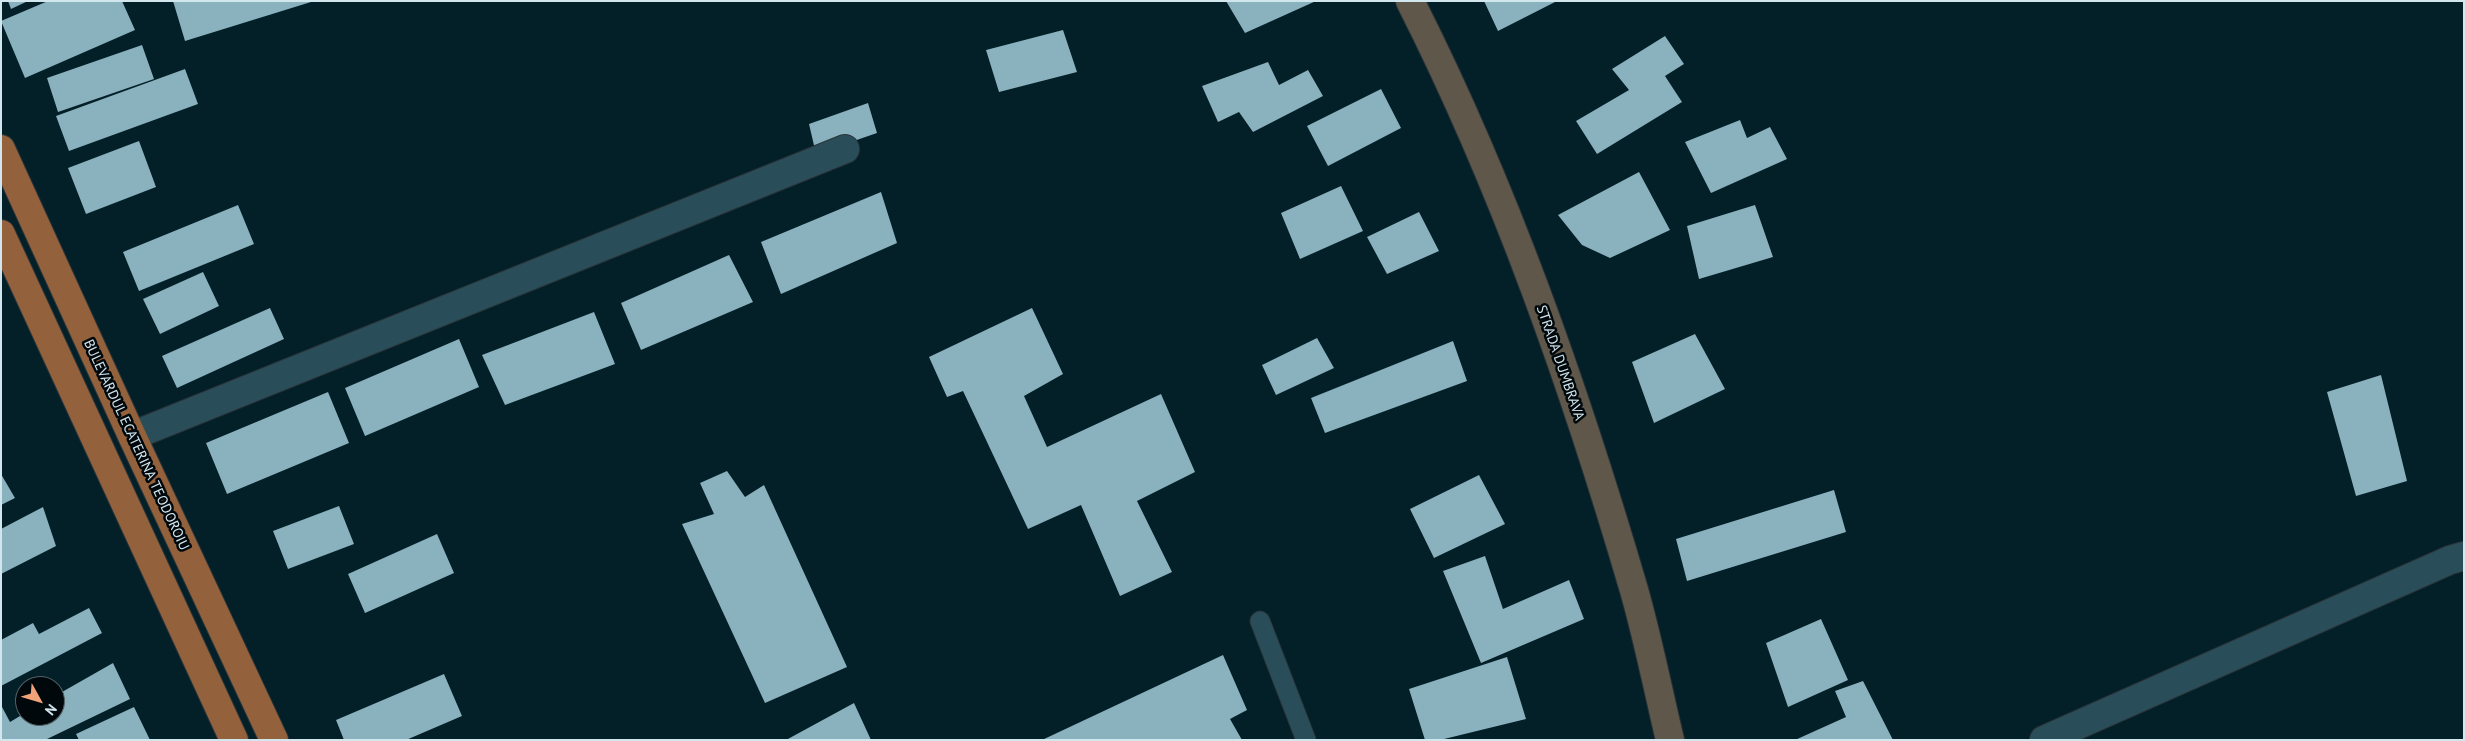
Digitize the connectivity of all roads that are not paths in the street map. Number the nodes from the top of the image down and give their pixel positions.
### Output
1 (1410, 1) edge
2 (1, 149) edge
3 (845, 149) dead end
4 (1, 234) edge
5 (132, 436) junction
6 (2464, 556) edge
7 (1260, 621) dead end
8 (234, 740) edge
9 (274, 740) edge
10 (1306, 740) edge
11 (1670, 740) edge
12 (2044, 740) edge

1 - 11 street, STRADA DUMBRAVA
2 - 5 main road, BULEVARDUL ECATERINA TEODOROIU
3 - 5 street
4 - 8 main road
5 - 9 main road, BULEVARDUL ECATERINA TEODOROIU
6 - 12 street
7 - 10 lane

